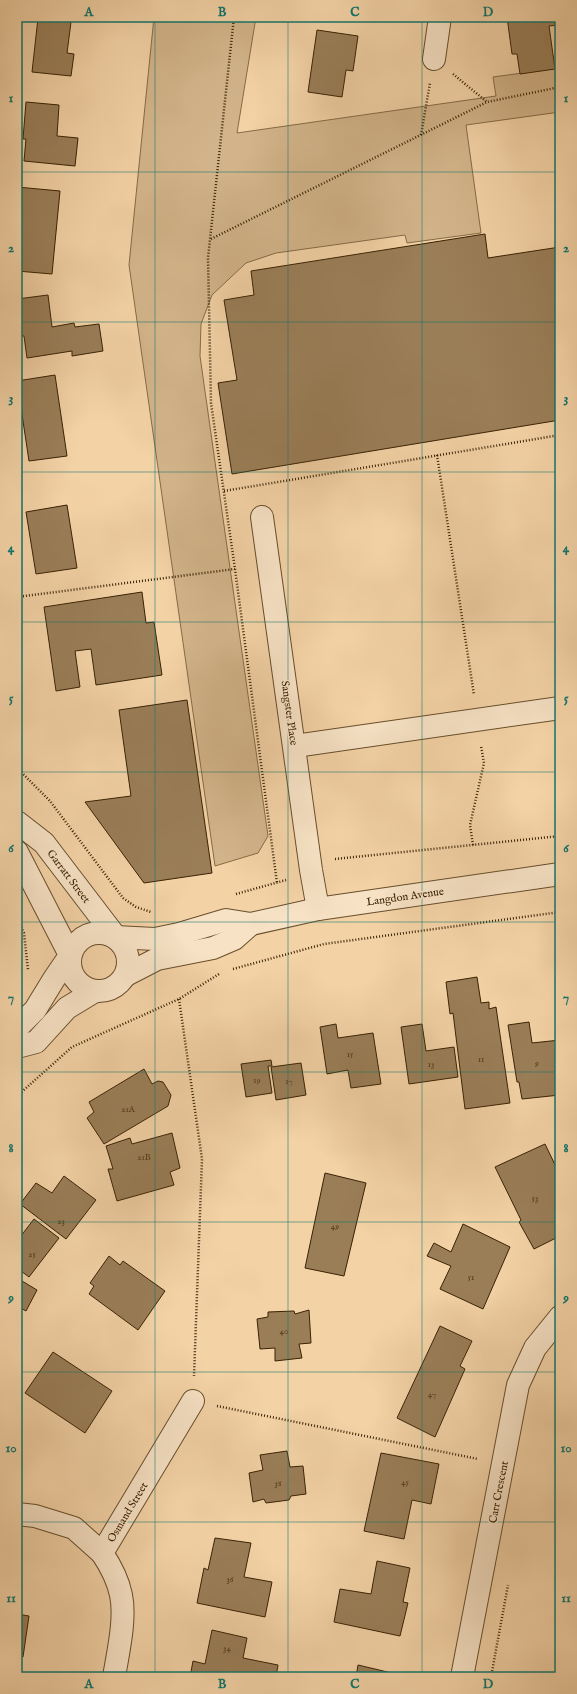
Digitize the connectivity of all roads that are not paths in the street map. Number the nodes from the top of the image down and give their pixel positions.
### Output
1 (440, 17) edge
2 (434, 59) road end
3 (262, 517) dead end
4 (560, 708) edge
5 (295, 746) junction
6 (17, 822) edge
7 (17, 852) edge
8 (560, 874) edge
9 (318, 909) junction
10 (251, 924) junction
11 (115, 937) junction
12 (70, 956) junction
13 (126, 975) junction
14 (95, 991) junction
15 (17, 1028) edge
16 (17, 1048) edge
17 (560, 1317) edge
18 (193, 1402) road end
19 (17, 1514) edge
20 (102, 1553) junction
21 (114, 1677) edge
22 (462, 1677) edge

1 - 2 street
3 - 5 street, Sangster Place
4 - 5 street
5 - 9 street, Sangster Place
6 - 11 street, Garratt Street
7 - 12 street
8 - 9 street, Langdon Avenue
9 - 10 street, Langdon Avenue
10 - 11 street, Langdon Avenue
10 - 13 street, Langdon Avenue
11 - 12 street
11 - 13 street
12 - 14 street
12 - 15 street
13 - 14 street
14 - 16 street
17 - 22 street, Carr Crescent
18 - 20 street, Osmand Street
19 - 20 street
20 - 21 street, Osmand Street

